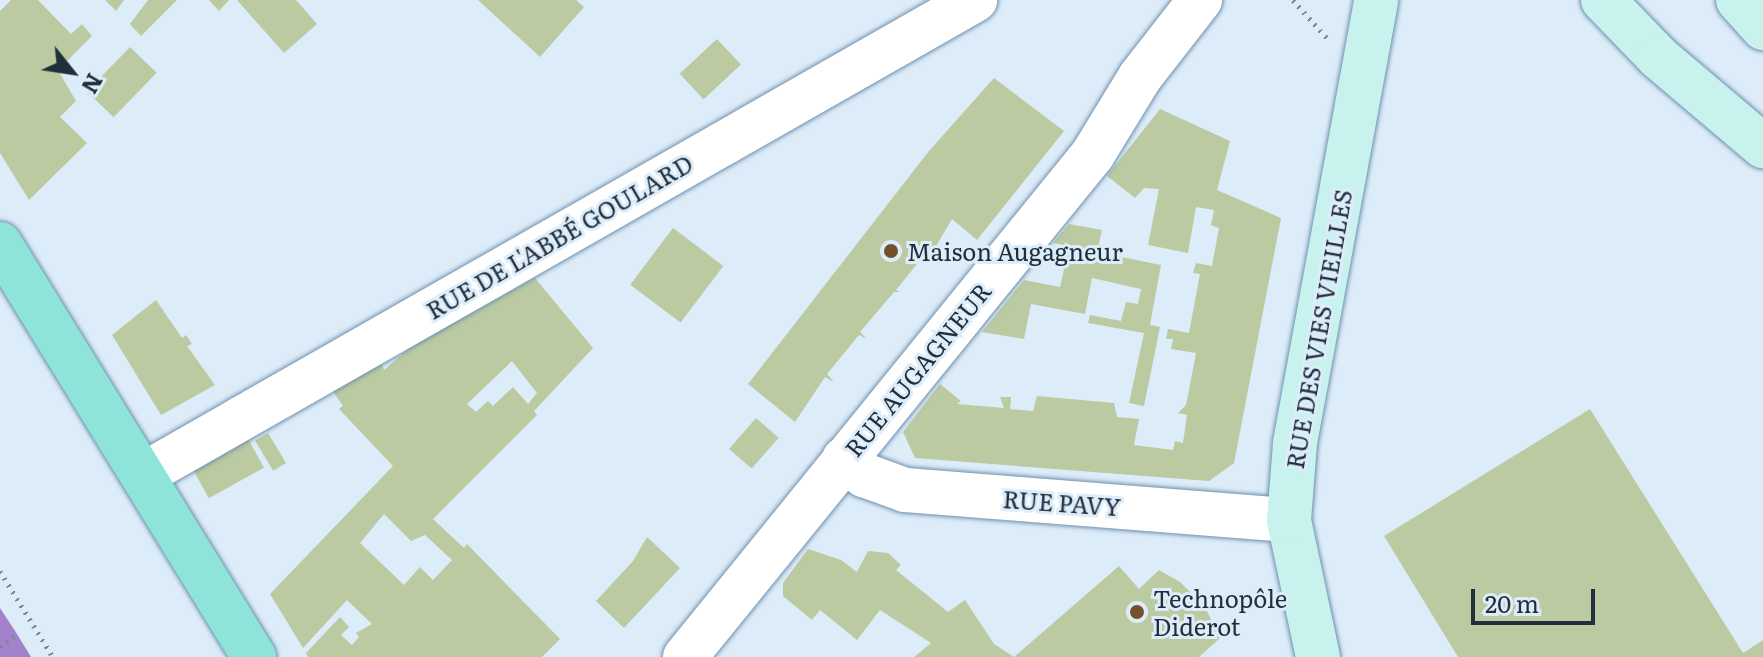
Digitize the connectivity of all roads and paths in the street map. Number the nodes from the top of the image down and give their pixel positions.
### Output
1 (975, 0) edge
2 (1200, 0) edge
3 (1376, 0) edge
4 (1603, 0) edge
5 (1738, 0) edge
6 (1763, 28) edge
7 (1763, 146) edge
8 (0, 244) edge
9 (844, 459) junction
10 (144, 474) junction
11 (1289, 520) junction
12 (0, 571) edge
13 (17, 634) dead end
14 (0, 647) edge
15 (53, 657) edge
16 (254, 657) edge
17 (685, 657) edge
18 (1318, 657) edge

1 - 10 street, RUE DE L'ABBÉ GOULARD
2 - 9 street, RUE AUGAGNEUR
3 - 11 street, RUE DES VIES VIEILLES
4 - 7 street
5 - 6 street
8 - 10 main road
9 - 11 street, RUE PAVY
9 - 17 street, RUE AUGAGNEUR
10 - 16 main road
11 - 18 street, RUE DES VIES VIEILLES
12 - 15 path
13 - 14 path

